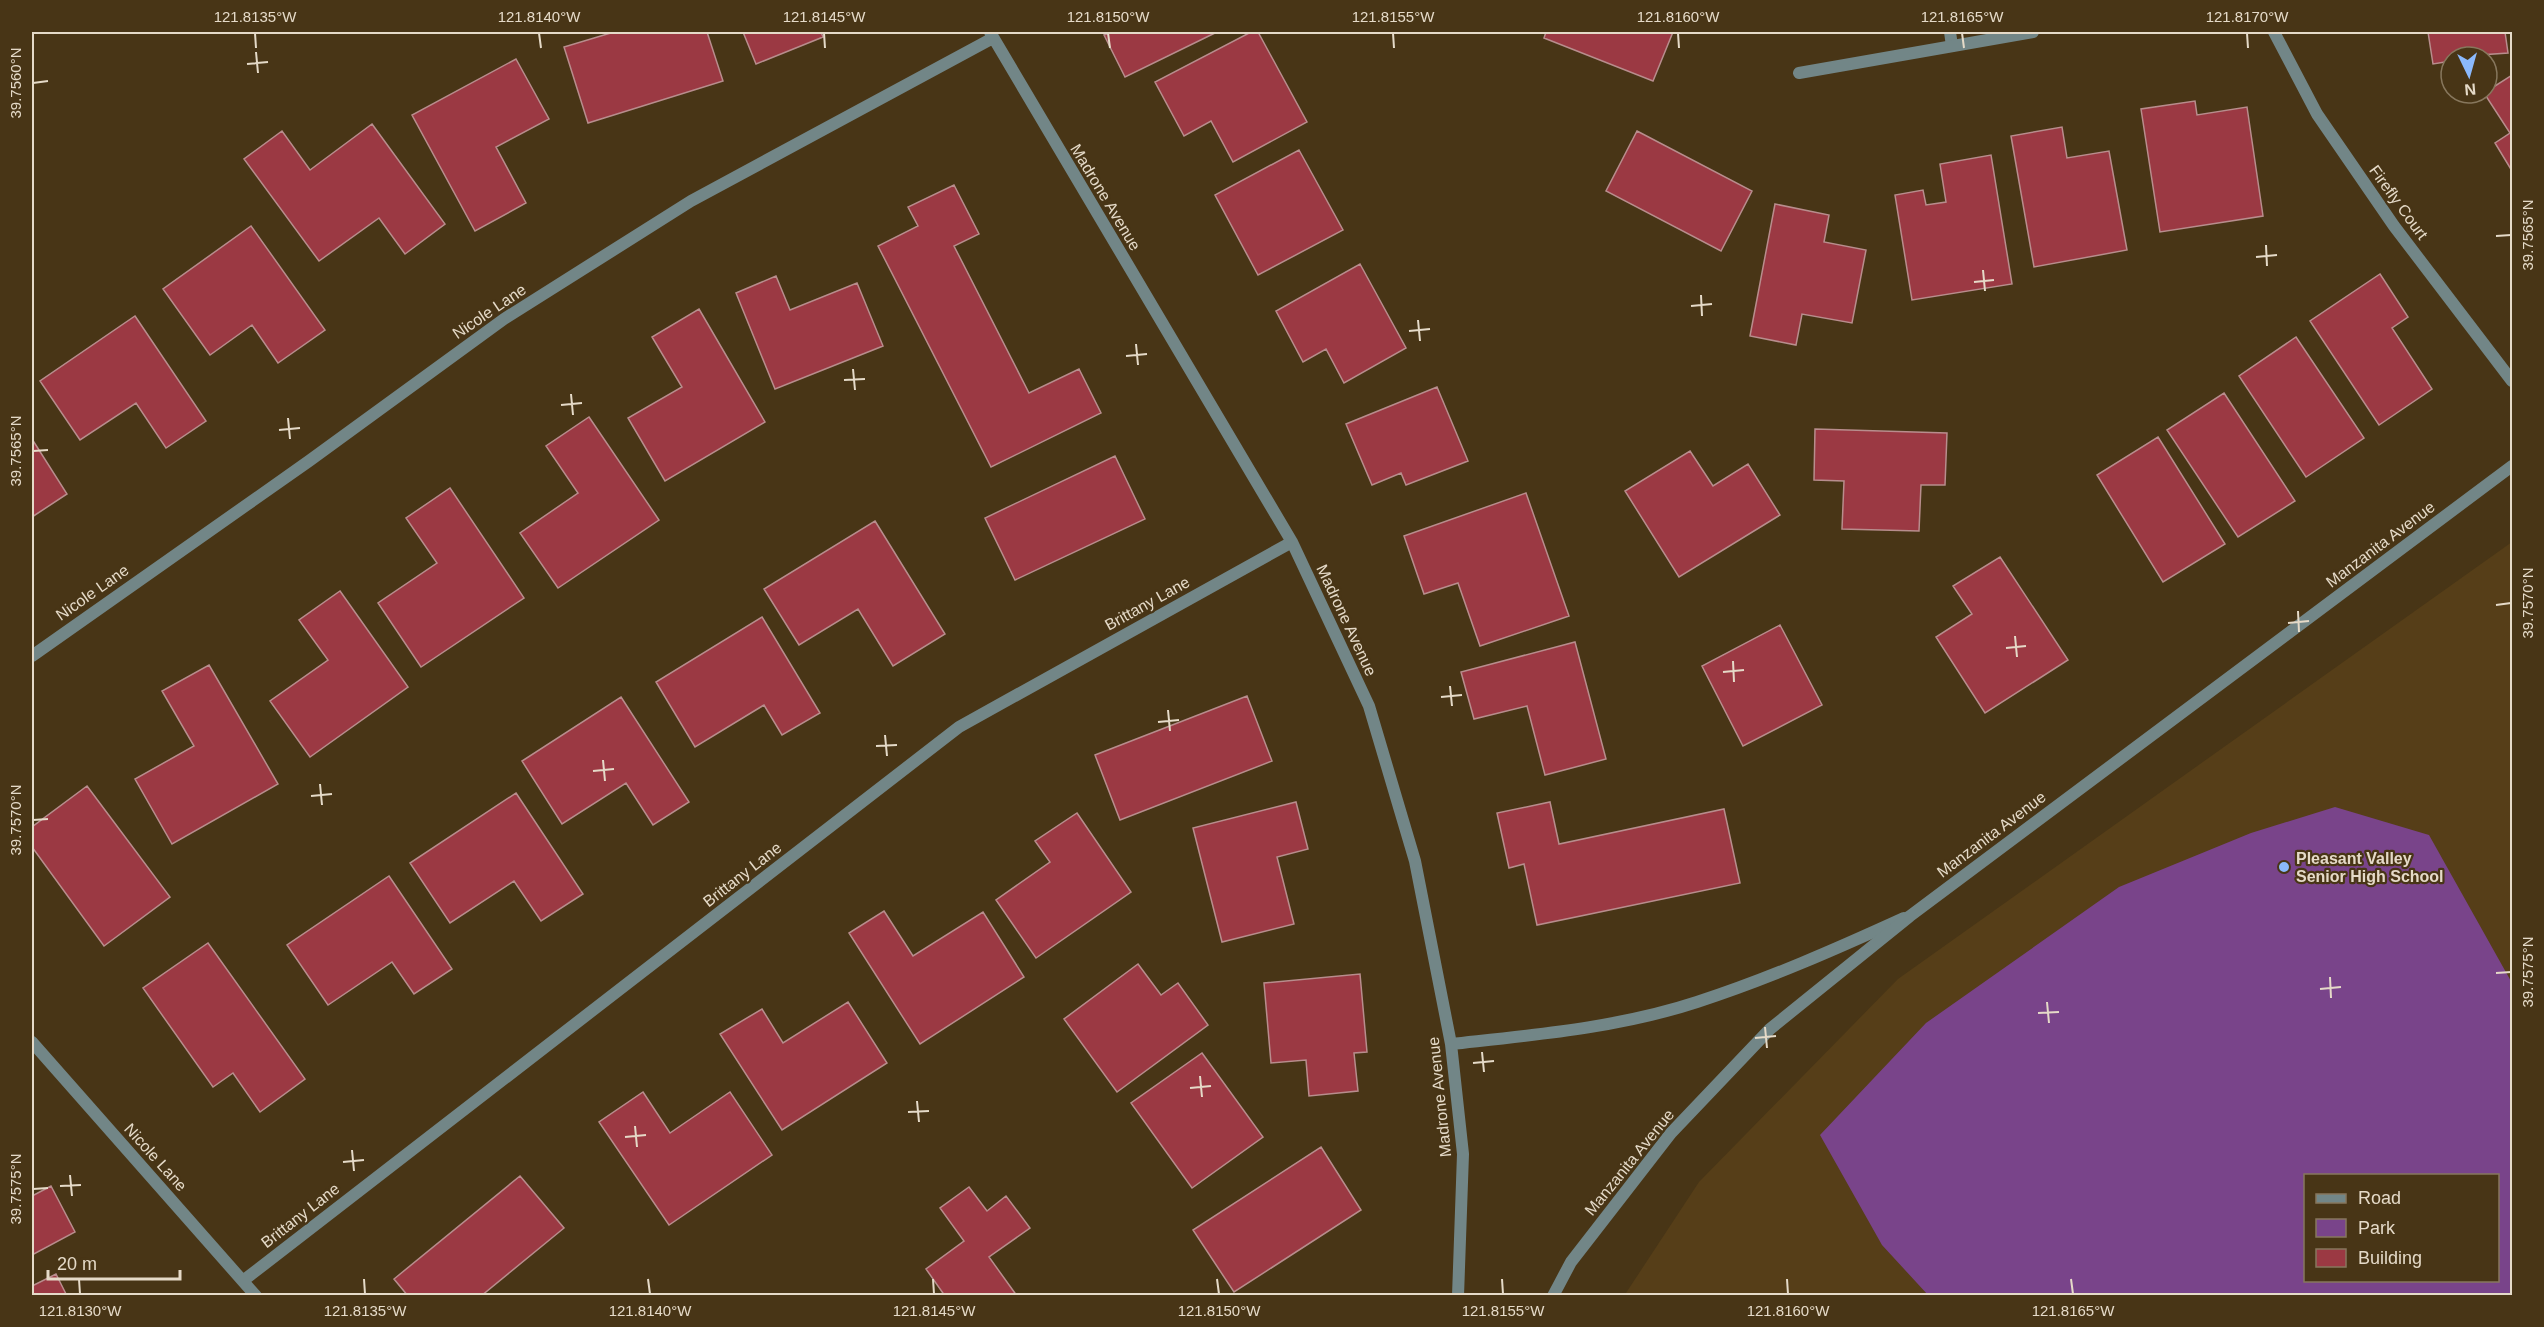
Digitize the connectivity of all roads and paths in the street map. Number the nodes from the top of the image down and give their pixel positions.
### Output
1 (1950, 32) edge
2 (2033, 32) edge
3 (2274, 32) edge
4 (992, 35) edge
5 (1952, 46) junction
6 (1798, 73) dead end
7 (2512, 381) edge
8 (2512, 466) edge
9 (1292, 542) junction
10 (32, 656) edge
11 (1910, 915) junction
12 (32, 1042) edge
13 (1451, 1044) junction
14 (244, 1280) junction
15 (256, 1296) edge
16 (1458, 1296) edge
17 (1553, 1296) edge

1 - 5 street
2 - 5 street
3 - 7 street, Firefly Court
4 - 9 street, Madrone Avenue
4 - 10 street, Nicole Lane
5 - 6 street
8 - 11 street, Manzanita Avenue
9 - 13 street, Madrone Avenue
9 - 14 street, Brittany Lane
11 - 13 street
11 - 17 street, Manzanita Avenue
12 - 14 street, Nicole Lane
13 - 16 street, Madrone Avenue
14 - 15 street, Nicole Lane

